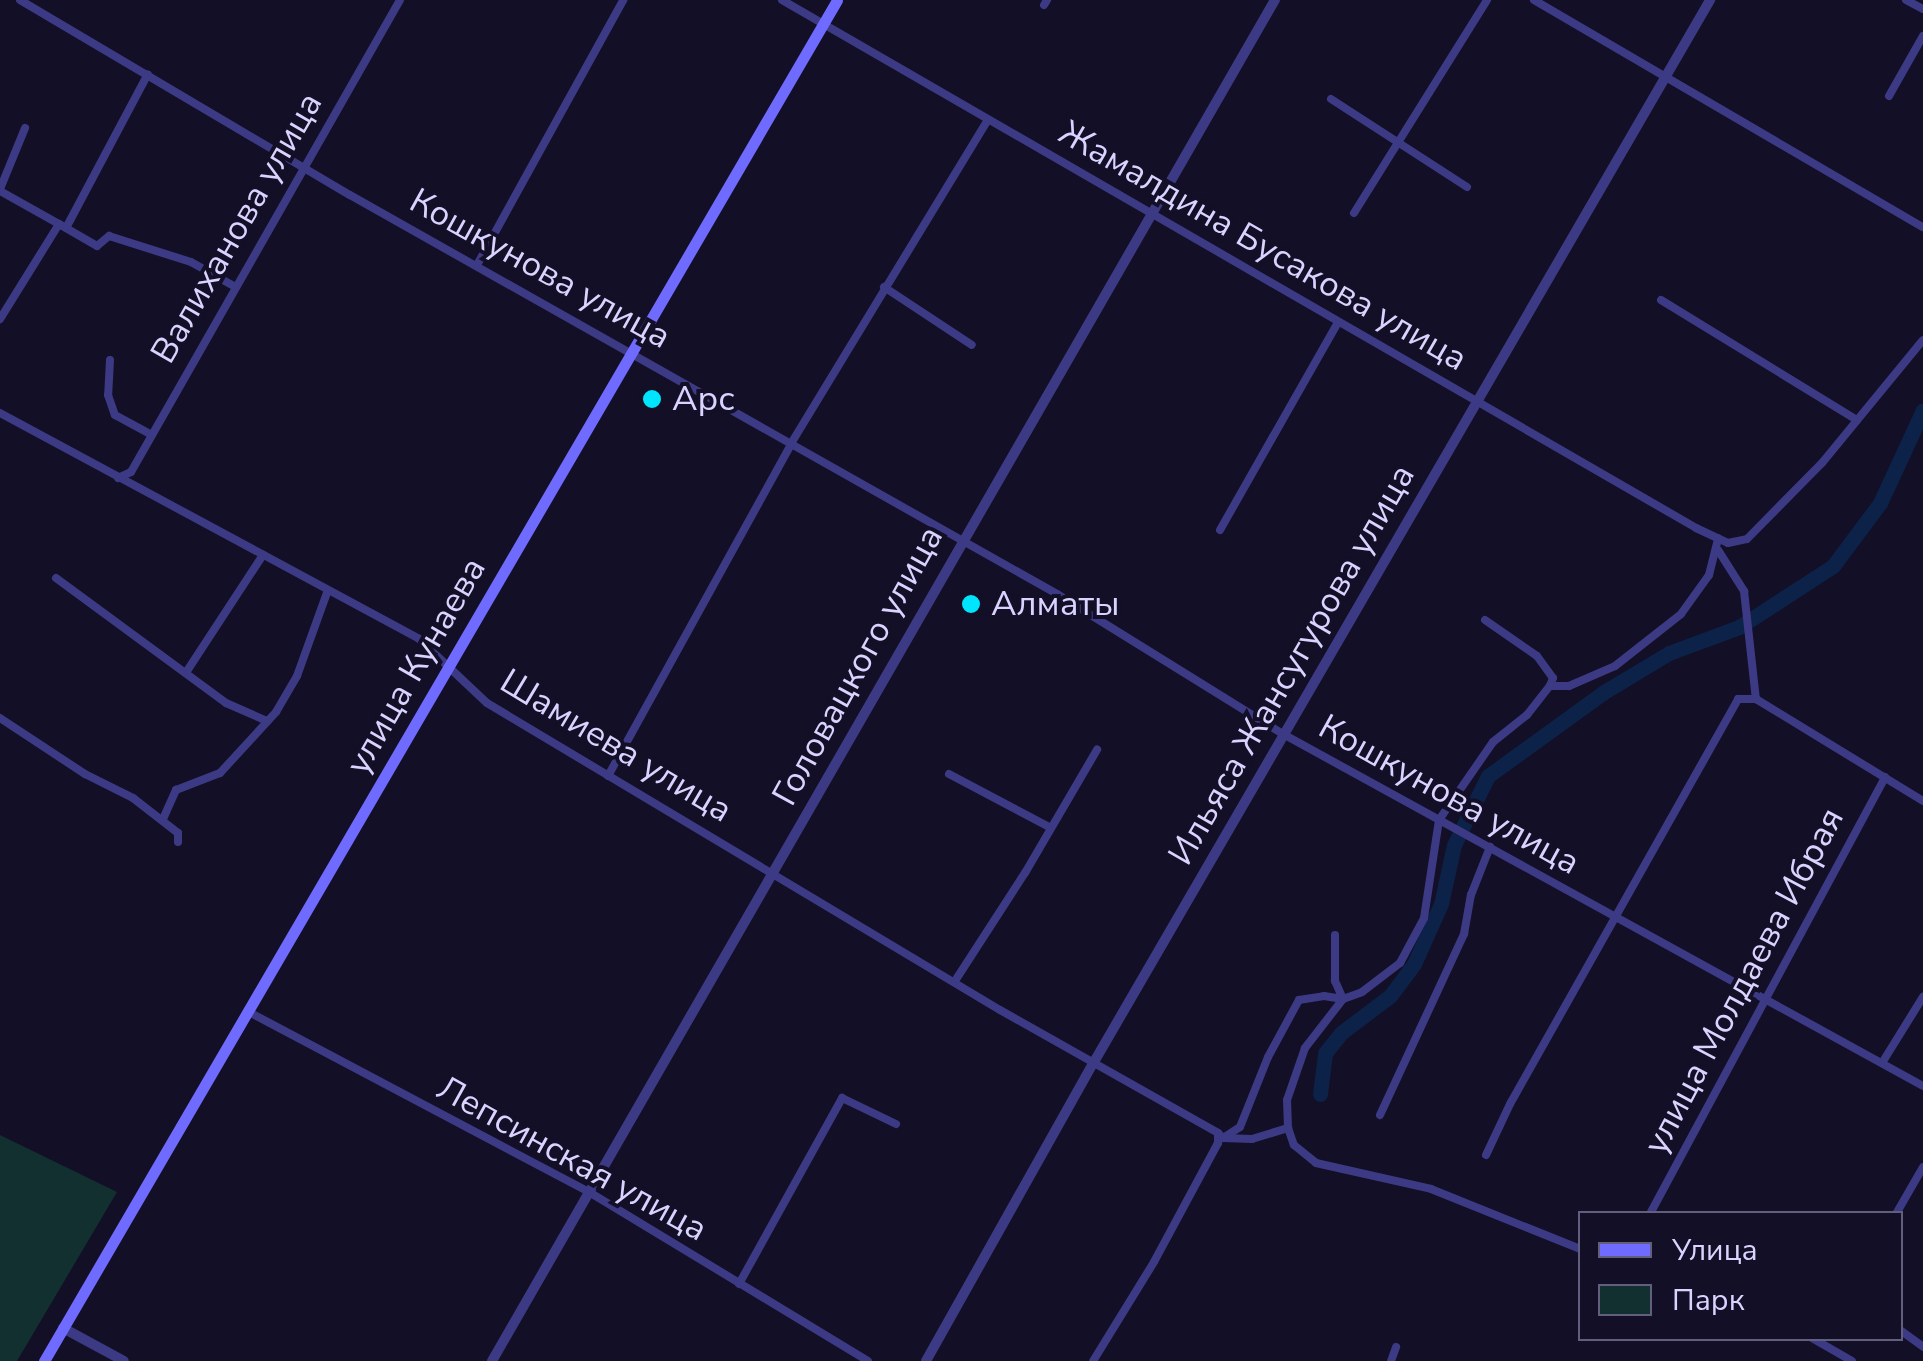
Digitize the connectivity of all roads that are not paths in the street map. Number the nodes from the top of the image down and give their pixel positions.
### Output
1 (20, 0) edge
2 (400, 0) edge
3 (623, 0) edge
4 (782, 0) edge
5 (837, 0) edge
6 (1275, 0) edge
7 (1487, 0) edge
8 (1534, 0) edge
9 (1710, 0) edge
10 (1906, 0) edge
11 (1923, 10) edge
12 (823, 24) junction
13 (1923, 36) edge
14 (148, 74) junction
15 (1666, 75) junction
16 (1888, 96) dead end
17 (1331, 98) dead end
18 (988, 120) junction
19 (25, 128) dead end
20 (1400, 142) junction
21 (304, 165) junction
22 (1468, 187) dead end
23 (0, 190) edge
24 (1354, 213) dead end
25 (1151, 215) junction
26 (62, 226) junction
27 (1923, 228) edge
28 (477, 265) junction
29 (234, 286) junction
30 (884, 287) junction
31 (1661, 300) dead end
32 (0, 318) edge
33 (1338, 322) junction
34 (1923, 340) edge
35 (972, 345) dead end
36 (630, 351) junction
37 (110, 360) dead end
38 (1478, 401) junction
39 (0, 414) edge
40 (1857, 420) junction
41 (152, 435) junction
42 (792, 442) junction
43 (118, 478) junction
44 (1220, 530) dead end
45 (1718, 538) junction
46 (962, 539) junction
47 (1718, 550) junction
48 (263, 555) junction
49 (56, 578) dead end
50 (328, 590) junction
51 (1485, 620) dead end
52 (447, 668) junction
53 (187, 672) junction
54 (1550, 686) junction
55 (1756, 699) junction
56 (0, 718) edge
57 (267, 721) junction
58 (1283, 734) junction
59 (1096, 750) dead end
60 (949, 774) dead end
61 (608, 776) junction
62 (1885, 777) junction
63 (1923, 802) edge
64 (164, 820) junction
65 (1438, 820) junction
66 (1051, 828) junction
67 (178, 842) dead end
68 (1490, 847) junction
69 (774, 872) junction
70 (1612, 919) junction
71 (1334, 935) dead end
72 (955, 982) junction
73 (1923, 996) edge
74 (1343, 999) junction
75 (1765, 1001) junction
76 (246, 1011) junction
77 (1094, 1062) junction
78 (1882, 1064) junction
79 (1923, 1086) edge
80 (1380, 1114) dead end
81 (896, 1124) dead end
82 (1288, 1128) junction
83 (1220, 1135) junction
84 (1486, 1155) dead end
85 (1923, 1166) edge
86 (589, 1192) junction
87 (1652, 1211) edge
88 (1898, 1211) edge
89 (1578, 1248) edge
90 (738, 1284) junction
91 (63, 1328) junction
92 (1903, 1332) edge
93 (1817, 1341) edge
94 (1396, 1346) dead end
95 (1923, 1348) edge
96 (44, 1361) edge
97 (124, 1361) edge
98 (492, 1361) edge
99 (868, 1361) edge
100 (926, 1361) edge
101 (1094, 1361) edge
102 (1391, 1361) edge
103 (1852, 1361) edge

1 - 14 street, Кошкунова улица
2 - 21 street, Валиханова улица
3 - 28 street
4 - 12 street, Жамалдина Бусакова улица
5 - 12 main road, улица Кунаева
6 - 25 street, Головацкого улица
7 - 20 street
8 - 15 street
9 - 15 street, Ильяса Жансугурова улица
10 - 11 street
12 - 18 street, Жамалдина Бусакова улица
12 - 36 main road, улица Кунаева
13 - 16 street
14 - 21 street, Кошкунова улица
14 - 26 street
15 - 27 street
15 - 38 street, Ильяса Жансугурова улица
17 - 20 street
18 - 25 street, Жамалдина Бусакова улица
18 - 30 street
19 - 23 street
20 - 22 street
20 - 24 street
21 - 28 street, Кошкунова улица
21 - 29 street, Валиханова улица
23 - 26 street
25 - 33 street, Жамалдина Бусакова улица
25 - 46 street, Головацкого улица
26 - 29 street
26 - 32 street
28 - 36 street, Кошкунова улица
29 - 41 street, Валиханова улица
30 - 35 street
30 - 42 street
31 - 40 street
33 - 38 street, Жамалдина Бусакова улица
33 - 44 street
34 - 40 street
36 - 42 street, Кошкунова улица
36 - 52 main road, улица Кунаева
37 - 41 street
38 - 45 street, Жамалдина Бусакова улица
38 - 58 street, Ильяса Жансугурова улица
39 - 43 street, Шамиева улица
40 - 45 street
41 - 43 street, Валиханова улица
42 - 46 street, Кошкунова улица
42 - 61 street
43 - 48 street, Шамиева улица
45 - 47 street
46 - 58 street, Кошкунова улица
46 - 69 street, Головацкого улица
47 - 54 street
47 - 55 street
48 - 50 street, Шамиева улица
48 - 53 street
49 - 53 street
50 - 52 street, Шамиева улица
50 - 57 street
51 - 54 street
52 - 61 street, Шамиева улица
52 - 76 main road, улица Кунаева
53 - 57 street
54 - 65 street
55 - 62 street
55 - 70 street
56 - 64 street
57 - 64 street
58 - 65 street, Кошкунова улица
58 - 77 street, Ильяса Жансугурова улица
59 - 66 street
60 - 66 street
61 - 69 street, Шамиева улица
62 - 63 street
62 - 75 street, улица Молдаева Ибрая
64 - 67 street
65 - 68 street, Кошкунова улица
65 - 74 street
66 - 72 street
68 - 70 street, Кошкунова улица
68 - 80 street
69 - 72 street, Шамиева улица
69 - 86 street, Головацкого улица
70 - 75 street, Кошкунова улица
70 - 84 street
71 - 74 street
72 - 77 street, Шамиева улица
73 - 78 street
74 - 82 street
74 - 83 street
75 - 78 street, Кошкунова улица
75 - 87 street, улица Молдаева Ибрая
76 - 86 street, Лепсинская улица
76 - 91 main road, улица Кунаева
77 - 83 street, Шамиева улица
77 - 100 street, Ильяса Жансугурова улица
78 - 79 street, Кошкунова улица
81 - 90 street
82 - 83 street
82 - 89 street
83 - 101 street
85 - 88 street
86 - 90 street, Лепсинская улица
86 - 98 street, Головацкого улица
90 - 99 street, Лепсинская улица
91 - 96 main road, улица Кунаева
91 - 97 street
92 - 95 street
93 - 103 street
94 - 102 street

